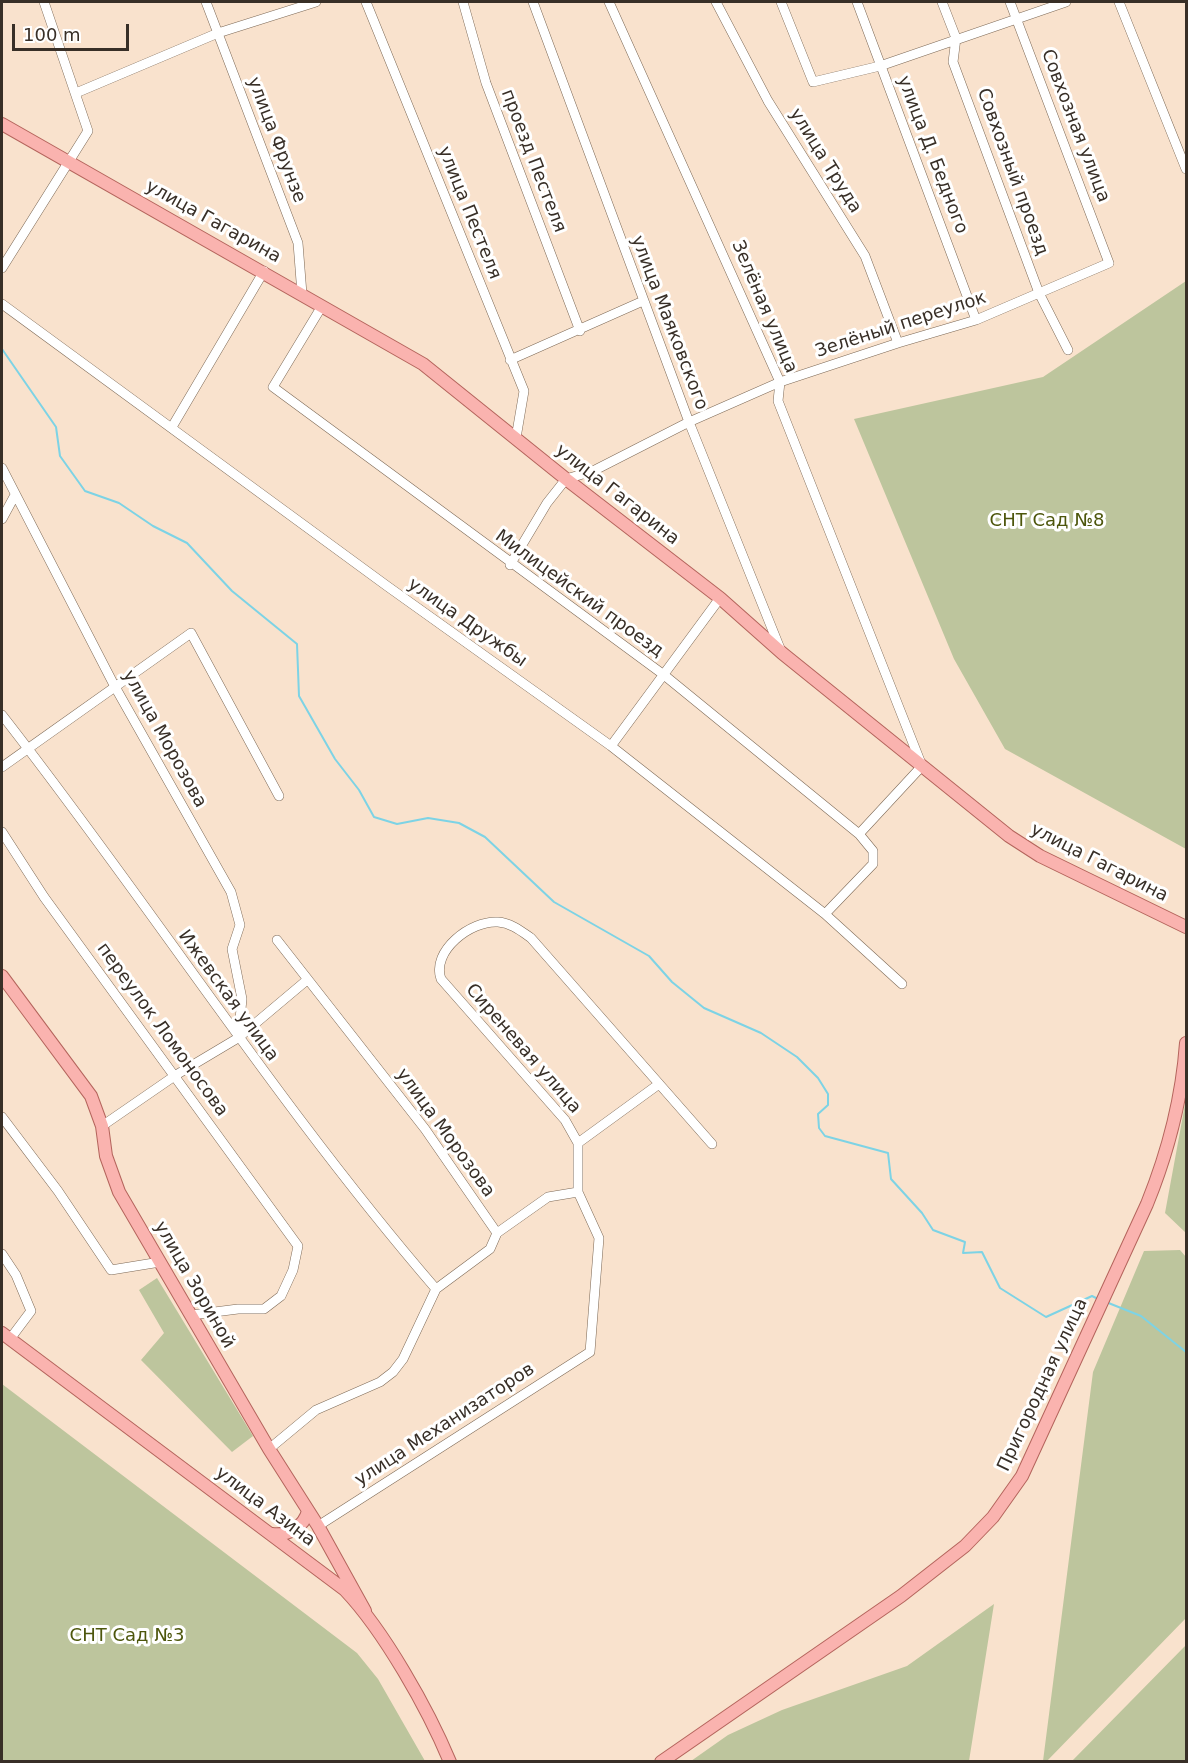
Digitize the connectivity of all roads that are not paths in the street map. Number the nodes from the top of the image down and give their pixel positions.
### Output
1 (44, 2) edge
2 (206, 2) edge
3 (316, 2) edge
4 (366, 2) edge
5 (463, 2) edge
6 (533, 2) edge
7 (609, 2) edge
8 (716, 2) edge
9 (781, 2) edge
10 (857, 2) edge
11 (942, 2) edge
12 (1010, 2) edge
13 (1066, 2) edge
14 (1119, 2) edge
15 (1016, 18) junction
16 (218, 33) junction
17 (956, 38) junction
18 (880, 66) junction
19 (76, 93) junction
20 (2, 124) edge
21 (67, 162) junction
22 (1186, 169) edge
23 (1109, 263) joint
24 (2, 268) edge
25 (264, 271) junction
26 (1039, 293) junction
27 (302, 294) junction
28 (643, 301) junction
29 (2, 304) edge
30 (322, 306) junction
31 (976, 320) junction
32 (579, 331) junction
33 (897, 343) junction
34 (1068, 350) dead end
35 (510, 360) junction
36 (780, 382) junction
37 (689, 422) junction
38 (172, 427) junction
39 (516, 438) junction
40 (2, 468) edge
41 (566, 479) junction
42 (15, 495) junction
43 (2, 519) edge
44 (510, 565) junction
45 (720, 598) junction
46 (782, 653) junction
47 (664, 675) junction
48 (114, 685) junction
49 (2, 715) edge
50 (611, 746) junction
51 (28, 748) junction
52 (922, 766) junction
53 (2, 767) edge
54 (279, 796) dead end
55 (2, 832) edge
56 (859, 834) junction
57 (825, 914) junction
58 (1186, 927) edge
59 (277, 940) dead end
60 (2, 976) edge
61 (307, 980) junction
62 (903, 984) dead end
63 (238, 1038) junction
64 (1186, 1043) edge
65 (176, 1075) junction
66 (659, 1084) junction
67 (2, 1117) edge
68 (102, 1126) junction
69 (578, 1143) junction
70 (712, 1144) dead end
71 (578, 1192) junction
72 (497, 1233) junction
73 (2, 1254) edge
74 (159, 1262) junction
75 (436, 1289) junction
76 (190, 1315) junction
77 (6, 1336) edge
78 (269, 1449) junction
79 (308, 1511) junction
80 (318, 1526) junction
81 (272, 1534) junction
82 (365, 1611) junction
83 (450, 1761) edge
84 (661, 1761) edge

1 - 19 street
2 - 16 street, улица Фрунзе
3 - 16 street
4 - 35 street, улица Пестеля
5 - 32 street, проезд Пестеля
6 - 28 street, улица Маяковского
7 - 36 street, Зелёная улица
8 - 33 street, улица Труда
9 - 18 street
10 - 18 street, улица Д. Бедного
11 - 17 street, Совхозный проезд
12 - 15 street, Совхозная улица
13 - 15 street
14 - 22 street
15 - 17 street
15 - 23 street, Совхозная улица
16 - 19 street
16 - 27 street, улица Фрунзе
17 - 18 street
17 - 26 street, Совхозный проезд
18 - 31 street, улица Д. Бедного
19 - 21 street
20 - 21 main road, улица Гагарина
21 - 24 street
21 - 25 main road, улица Гагарина
23 - 26 street, Зелёный переулок
25 - 27 main road, улица Гагарина
25 - 38 street
26 - 31 street, Зелёный переулок
26 - 34 street, Совхозный проезд
27 - 30 main road, улица Гагарина
28 - 32 street
28 - 37 street, улица Маяковского
29 - 38 street, улица Дружбы
30 - 39 main road, улица Гагарина
30 - 44 street, Милицейский проезд
31 - 33 street, Зелёный переулок
32 - 35 street
33 - 36 street, Зелёный переулок
35 - 39 street, улица Пестеля
36 - 37 street, Зелёный переулок
36 - 52 street, Зелёная улица
37 - 41 street, Зелёный переулок
37 - 46 street, улица Маяковского
38 - 50 street, улица Дружбы
39 - 41 main road, улица Гагарина
40 - 42 street, улица Морозова
41 - 44 street
41 - 45 main road, улица Гагарина
42 - 43 street
42 - 48 street, улица Морозова
44 - 47 street, Милицейский проезд
45 - 46 main road, улица Гагарина
45 - 47 street
46 - 52 main road, улица Гагарина
47 - 50 street
47 - 56 street, Милицейский проезд
48 - 51 street
48 - 54 street
48 - 63 street, улица Морозова
49 - 51 street, Ижевская улица
50 - 57 street, улица Дружбы
51 - 53 street
51 - 63 street, Ижевская улица
52 - 56 street
52 - 58 main road, улица Гагарина
55 - 65 street, переулок Ломоносова
56 - 57 street
57 - 62 street, улица Дружбы
59 - 61 street, улица Морозова
60 - 68 main road, улица Зориной
61 - 63 street
61 - 72 street, улица Морозова
63 - 65 street
63 - 75 street, Ижевская улица
64 - 84 main road, Пригородная улица
65 - 68 street
65 - 76 street, переулок Ломоносова
66 - 69 street
66 - 69 street, Сиреневая улица
66 - 70 street
67 - 74 street
68 - 74 main road, улица Зориной
69 - 71 street
71 - 72 street
71 - 80 street, улица Механизаторов
72 - 75 street
73 - 77 street
74 - 76 main road, улица Зориной
75 - 78 street
76 - 78 main road, улица Зориной
77 - 81 main road, улица Азина
78 - 79 main road, улица Зориной
79 - 80 main road, улица Зориной
79 - 81 main road
80 - 82 main road, улица Зориной
81 - 82 main road, улица Азина
82 - 83 main road, улица Азина

